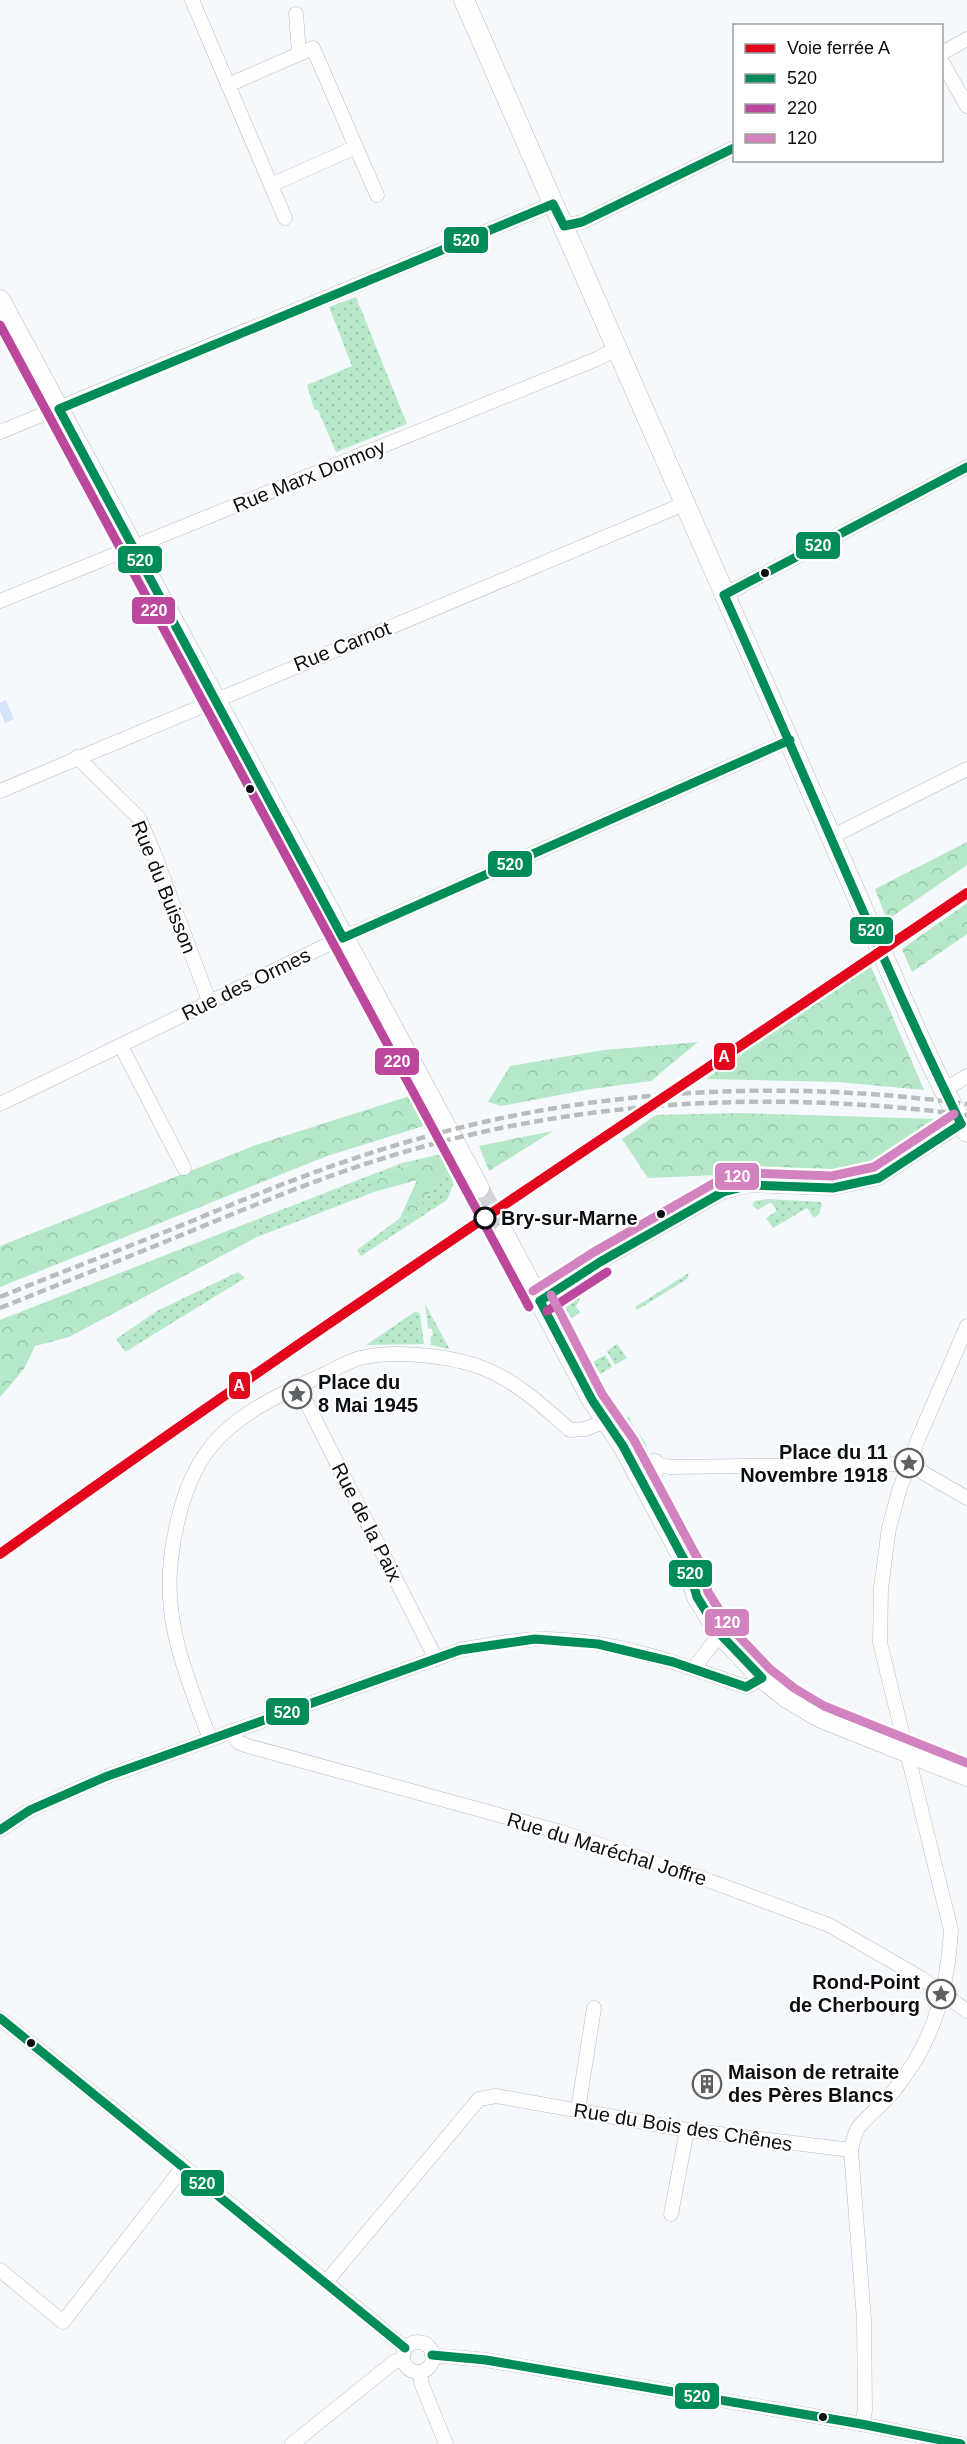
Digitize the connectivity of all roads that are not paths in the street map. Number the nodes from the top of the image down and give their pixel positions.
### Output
1 (192, 0) edge
2 (464, 0) edge
3 (296, 14) dead end
4 (967, 39) edge
5 (943, 52) edge
6 (299, 54) junction
7 (943, 64) edge
8 (228, 85) junction
9 (967, 106) edge
10 (356, 147) junction
11 (733, 149) edge
12 (271, 185) junction
13 (376, 195) dead end
14 (553, 204) junction
15 (285, 218) dead end
16 (564, 226) junction
17 (0, 300) edge
18 (617, 348) junction
19 (59, 409) junction
20 (0, 432) edge
21 (967, 467) edge
22 (684, 504) junction
23 (135, 547) junction
24 (724, 595) junction
25 (0, 601) edge
26 (216, 699) junction
27 (790, 740) junction
28 (77, 757) junction
29 (967, 769) edge
30 (0, 791) edge
31 (831, 837) junction
32 (343, 938) junction
33 (209, 1001) junction
34 (121, 1046) junction
35 (967, 1076) edge
36 (944, 1090) junction
37 (0, 1104) edge
38 (964, 1128) edge
39 (184, 1168) dead end
40 (479, 1188) tunnel mouth
41 (504, 1234) tunnel mouth
42 (540, 1301) junction
43 (967, 1326) edge
44 (298, 1386) junction
45 (606, 1421) junction
46 (654, 1464) joint
47 (908, 1464) junction
48 (638, 1475) junction
49 (967, 1498) edge
50 (720, 1634) junction
51 (436, 1659) junction
52 (694, 1668) junction
53 (762, 1678) junction
54 (231, 1731) junction
55 (210, 1739) junction
56 (907, 1754) junction
57 (967, 1776) edge
58 (0, 1830) edge
59 (944, 1995) junction
60 (594, 2008) dead end
61 (967, 2011) edge
62 (0, 2019) edge
63 (578, 2110) junction
64 (687, 2130) junction
65 (851, 2150) junction
66 (183, 2167) junction
67 (671, 2214) dead end
68 (0, 2270) edge
69 (326, 2282) junction
70 (404, 2354) junction
71 (432, 2355) junction
72 (419, 2372) junction
73 (861, 2424) junction
74 (292, 2444) edge
75 (446, 2444) edge
76 (961, 2444) edge

1 - 8 street
2 - 14 main road
3 - 6 street
4 - 5 street
6 - 8 street
6 - 10 street
7 - 9 street
8 - 12 street
10 - 12 street
10 - 13 street
11 - 16 street
12 - 15 street
14 - 16 main road
14 - 19 street
16 - 18 main road
17 - 19 main road
18 - 22 main road
18 - 23 street, Rue Marx Dormoy
19 - 20 street
19 - 23 main road
21 - 24 street
22 - 24 main road
22 - 26 street, Rue Carnot
23 - 25 street, Rue Marx Dormoy
23 - 26 main road
24 - 27 main road
26 - 28 street, Rue Carnot
26 - 32 main road
27 - 31 main road
27 - 32 street, Rue des Ormes
28 - 30 street, Rue Carnot
28 - 33 street, Rue du Buisson
29 - 31 street
31 - 36 main road
32 - 33 street, Rue des Ormes
32 - 40 main road
33 - 34 street, Rue des Ormes
34 - 37 street, Rue des Ormes
34 - 39 street
35 - 36 street
36 - 38 main road
38 - 42 street
41 - 42 main road
42 - 45 main road
43 - 47 street
44 - 45 street
44 - 51 street, Rue de la Paix
44 - 55 street
45 - 48 main road
46 - 47 street
46 - 48 main road
47 - 49 street
47 - 56 street
48 - 50 main road
50 - 52 street
50 - 53 main road
51 - 52 street
51 - 54 street
52 - 53 street
53 - 56 main road
54 - 55 street
54 - 59 street, Rue du Maréchal Joffre
55 - 58 street
56 - 57 main road
56 - 59 street
59 - 61 street, Rue du Maréchal Joffre
59 - 65 street
60 - 63 street
62 - 66 street
63 - 64 street, Rue du Bois des Chênes
63 - 69 street, Rue du Bois des Chênes
64 - 65 street, Rue du Bois des Chênes
64 - 67 street
65 - 73 street
66 - 68 street
66 - 69 street
69 - 70 street
70 - 71 street
70 - 72 street
70 - 74 street
71 - 72 street
71 - 73 street
72 - 75 street
73 - 76 street

